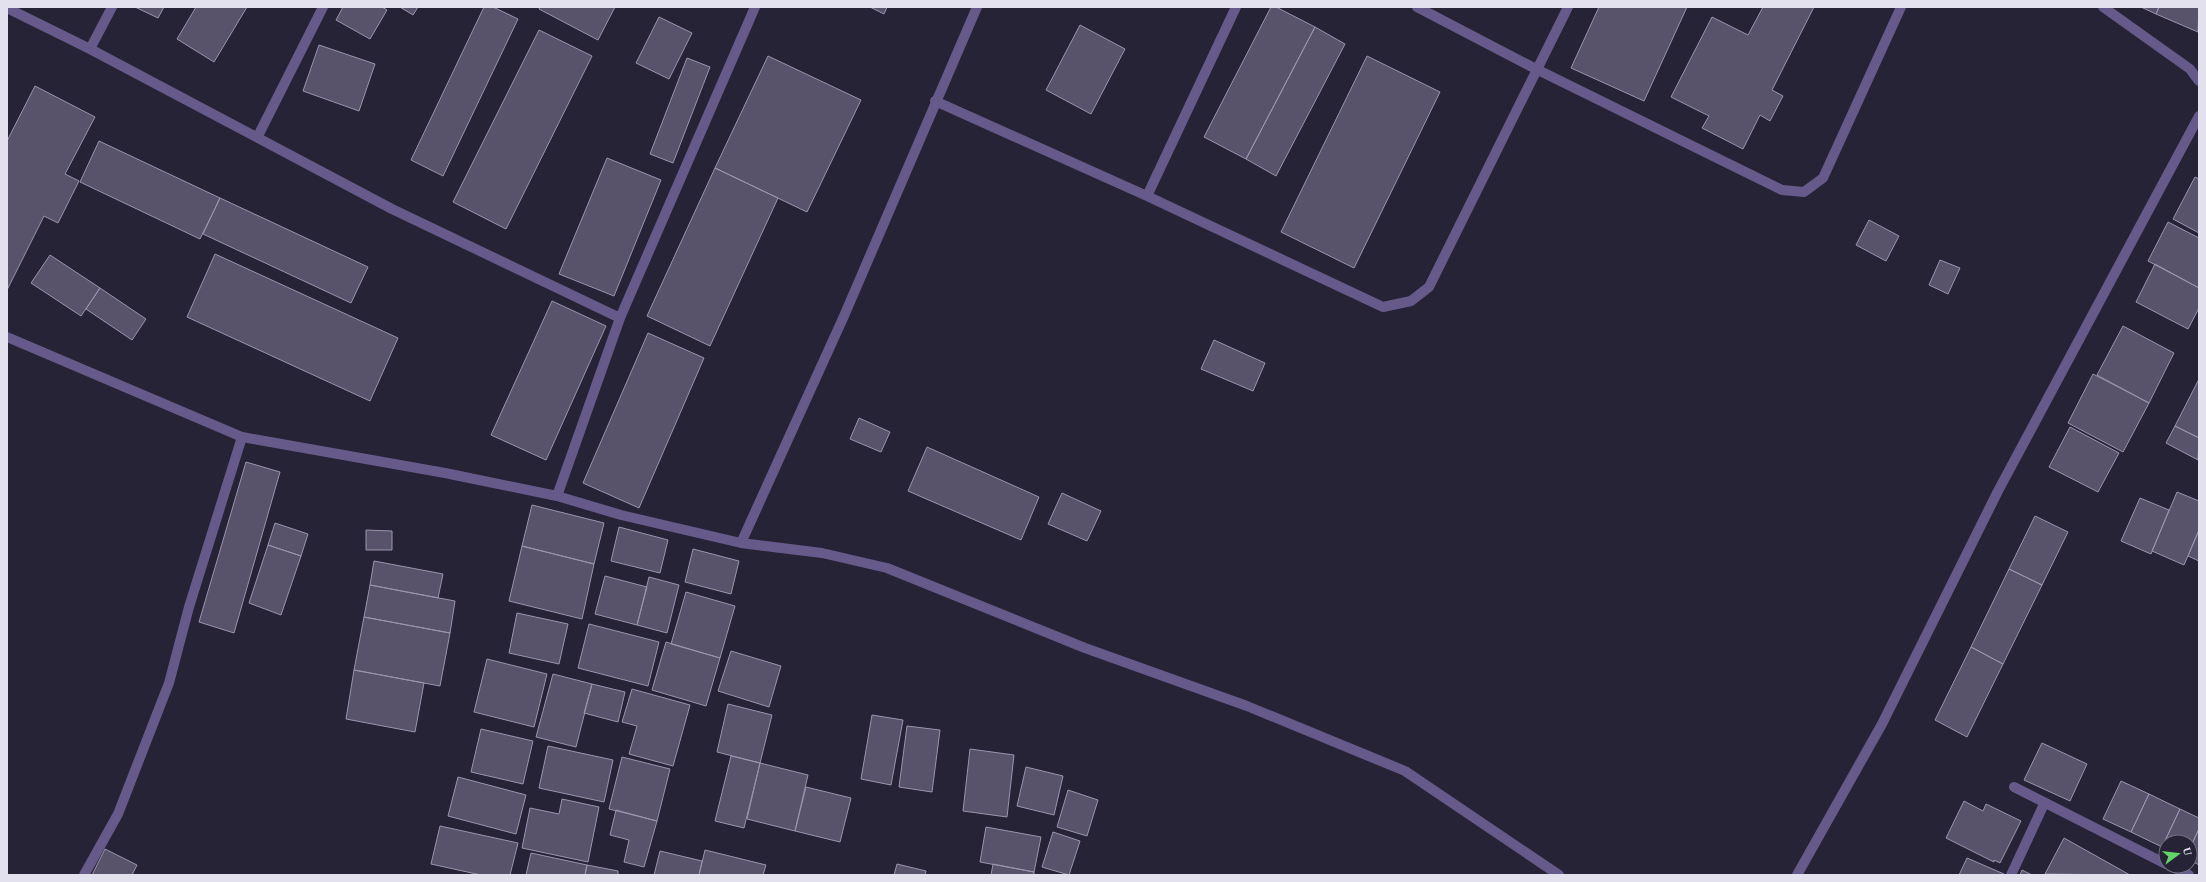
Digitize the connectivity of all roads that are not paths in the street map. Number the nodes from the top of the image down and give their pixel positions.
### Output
1 (112, 7) edge
2 (323, 7) edge
3 (755, 7) edge
4 (977, 7) edge
5 (1236, 7) edge
6 (1417, 7) edge
7 (1568, 7) edge
8 (1901, 7) edge
9 (2103, 7) edge
10 (8, 10) edge
11 (90, 49) junction
12 (1536, 69) junction
13 (2199, 81) edge
14 (935, 101) junction
15 (2199, 116) edge
16 (258, 136) junction
17 (1147, 196) junction
18 (620, 318) junction
19 (7, 337) edge
20 (242, 437) junction
21 (556, 496) junction
22 (741, 543) junction
23 (2014, 787) dead end
24 (2044, 804) junction
25 (2158, 860) edge
26 (84, 875) edge
27 (1559, 875) edge
28 (1797, 875) edge
29 (2011, 875) edge

1 - 11 street
2 - 16 street
3 - 18 street
4 - 14 street
5 - 17 street
6 - 12 street
7 - 12 street
8 - 12 street
9 - 13 street
10 - 11 street
11 - 16 street
12 - 17 street
14 - 17 street
14 - 22 street
15 - 28 street
16 - 18 street
18 - 21 street
19 - 20 street
20 - 21 street
20 - 26 street
21 - 22 street
22 - 27 street
23 - 24 street
24 - 25 street
24 - 29 street

